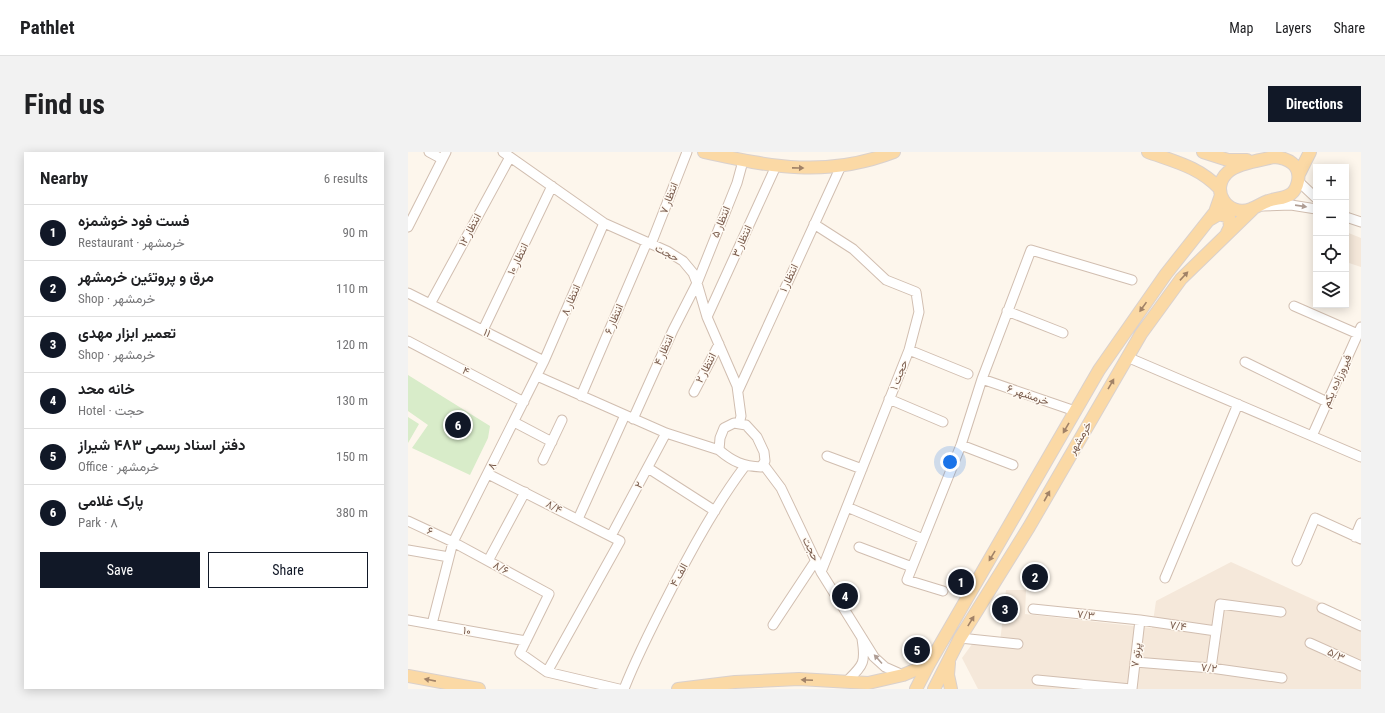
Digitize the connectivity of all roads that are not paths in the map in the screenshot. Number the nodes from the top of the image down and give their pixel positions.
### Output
1 (429, 152) edge
2 (688, 152) edge
3 (704, 152) edge
4 (894, 152) edge
5 (1148, 152) edge
6 (1198, 152) edge
7 (1203, 152) edge
8 (1310, 152) edge
9 (506, 154) edge
10 (444, 156) edge
11 (1272, 156) edge
12 (743, 161) junction
13 (776, 166) junction
14 (841, 166) junction
15 (1187, 166) junction
16 (1299, 178) junction
17 (552, 186) junction
18 (1221, 192) junction
19 (1313, 194) edge
20 (408, 205) edge
21 (1256, 207) junction
22 (1313, 209) edge
23 (417, 210) junction
24 (1349, 218) edge
25 (1207, 222) junction
26 (1361, 222) edge
27 (604, 223) junction
28 (814, 224) junction
29 (408, 227) edge
30 (1227, 233) junction
31 (649, 243) junction
32 (1132, 280) dead end
33 (697, 283) junction
34 (408, 293) edge
35 (430, 304) junction
36 (1294, 306) dead end
37 (1007, 311) junction
38 (707, 317) junction
39 (483, 330) junction
40 (1063, 333) dead end
41 (1359, 336) edge
42 (408, 341) edge
43 (719, 344) junction
44 (908, 350) junction
45 (1127, 357) junction
46 (544, 361) junction
47 (1245, 362) dead end
48 (968, 374) dead end
49 (537, 376) junction
50 (982, 379) junction
51 (738, 391) junction
52 (694, 392) dead end
53 (581, 396) junction
54 (889, 399) junction
55 (524, 402) junction
56 (1327, 402) junction
57 (1238, 404) junction
58 (1075, 411) junction
59 (629, 417) junction
60 (562, 420) dead end
61 (514, 422) junction
62 (943, 422) dead end
63 (739, 424) junction
64 (666, 433) junction
65 (1312, 436) junction
66 (552, 442) junction
67 (961, 445) junction
68 (719, 450) junction
69 (827, 456) dead end
70 (1361, 457) edge
71 (544, 460) dead end
72 (763, 464) junction
73 (1013, 465) dead end
74 (745, 466) junction
75 (648, 468) junction
76 (862, 469) junction
77 (488, 474) junction
78 (525, 492) junction
79 (847, 507) junction
80 (715, 511) junction
81 (578, 519) junction
82 (408, 520) edge
83 (1012, 522) junction
84 (1361, 522) edge
85 (1027, 530) junction
86 (611, 536) junction
87 (1358, 538) edge
88 (923, 539) junction
89 (453, 542) junction
90 (859, 547) dead end
91 (408, 550) edge
92 (449, 557) junction
93 (816, 560) junction
94 (488, 561) junction
95 (1297, 561) dead end
96 (912, 567) junction
97 (821, 572) junction
98 (1165, 578) dead end
99 (943, 591) dead end
100 (1322, 608) dead end
101 (1033, 609) dead end
102 (1282, 612) dead end
103 (408, 620) edge
104 (1140, 620) junction
105 (432, 624) junction
106 (773, 625) dead end
107 (1361, 626) edge
108 (1216, 631) junction
109 (861, 634) junction
110 (960, 638) junction
111 (526, 642) junction
112 (1310, 643) dead end
113 (1018, 644) dead end
114 (951, 654) junction
115 (1135, 662) junction
116 (928, 664) junction
117 (1361, 666) edge
118 (1211, 668) junction
119 (547, 672) junction
120 (903, 675) junction
121 (408, 676) edge
122 (1282, 678) dead end
123 (1037, 680) dead end
124 (846, 682) junction
125 (884, 685) edge
126 (727, 686) edge
127 (479, 689) edge
128 (619, 689) edge
129 (624, 689) edge
130 (678, 689) edge
131 (916, 689) edge
132 (934, 689) edge
133 (951, 689) edge
134 (1132, 689) edge

1 - 10 street
2 - 31 street, انتظار ۷
3 - 12 main road
4 - 14 main road
5 - 15 main road
6 - 15 main road
7 - 11 main road
8 - 16 main road
9 - 17 street, حجت
9 - 35 street, انتظار ۱۲
10 - 23 street
11 - 16 main road
11 - 18 main road
12 - 13 main road
12 - 33 street, انتظار ۵
13 -> 14 main road
13 - 38 street, انتظار ۳
14 - 28 street, انتظار ۱
15 - 18 main road
16 - 19 street
16 - 21 main road
17 - 27 street, حجت
17 - 39 street, انتظار ۱۰
18 - 21 main road
18 - 25 main road
20 - 23 street
21 -> 22 street
21 - 30 main road, خرمشهر
23 - 29 street
24 - 26 street
25 - 30 main road
25 -> 58 main road
27 - 31 street, حجت
27 - 46 street, انتظار ۸
28 - 44 street, حجت ۱
28 - 51 street, انتظار ۱
45 -> 30 main road, خرمشهر
31 - 33 street, حجت
31 - 53 street, انتظار ۶
32 - 37 street
33 - 38 street, حجت
33 - 59 street, انتظار ۴
34 - 35 street
35 - 39 street, ۱۱
36 - 41 street
37 - 40 street
37 - 50 street
38 - 43 street, حجت
39 - 46 street, ۱۱
41 - 56 street, فیروززاده یکم
42 - 55 street, ۴
43 - 51 street, حجت
43 - 52 street, انتظار ۲
44 - 48 street
44 - 54 street, حجت ۱
45 - 57 street
85 -> 45 main road, خرمشهر
46 - 49 street, انتظار ۸
47 - 56 street
49 - 53 street
49 - 55 street, ۸
50 - 58 street, خرمشهر ۶
50 - 67 street
51 - 63 street, حجت
53 - 59 street
54 - 62 street
54 - 76 street, حجت ۱
55 - 61 street, ۸
56 - 65 street, فیروززاده یکم
57 - 65 street
57 - 98 street
58 -> 83 main road
59 - 64 street
59 - 81 street
60 - 66 street
61 - 66 street
61 - 77 street, ۸
63 - 68 street
63 - 72 street
64 - 68 street
64 - 75 street, ۲
65 - 70 street
66 - 71 street
67 - 73 street
67 - 88 street
68 - 74 street
69 - 76 street
72 - 74 street
72 - 93 street, حجت
74 - 80 street, ۴ الف
75 - 80 street
75 - 86 street, ۲
76 - 79 street, حجت ۱
77 - 78 street, ۸/۴
77 - 89 street, ۸
78 - 81 street, ۸/۴
78 - 94 street
79 - 88 street
79 - 97 street, حجت ۱
80 - 129 street, ۴ الف
81 - 86 street, ۸/۴
82 - 89 street, ۶
83 - 85 main road
83 -> 116 main road
84 - 87 street
110 -> 85 main road, خرمشهر
86 - 119 street, ۸/۴
87 - 95 street
88 - 96 street
89 - 92 street, ۸
89 - 94 street, ۸/۶
90 - 96 street
91 - 92 street
92 - 105 street, ۸
93 - 97 street, حجت
93 - 106 street
94 - 111 street, ۸/۶
96 - 99 street
97 - 109 street, حجت
100 - 107 street
101 - 104 street, ۷/۳
102 - 108 street
103 - 105 street, ۱۰
104 - 108 street, ۷/۴
104 - 115 street, پرتو ۷
105 - 111 street, ۱۰
108 - 118 street
120 -> 109 street, حجت
109 - 124 street
110 - 113 street
110 - 114 main road, خرمشهر
111 - 119 street
112 - 117 street, ۵/۳
114 - 132 main road, خرمشهر
114 - 133 main road
115 - 118 street, ۷/۲
115 - 134 street, پرتو ۷
116 - 120 main road
116 - 131 main road
118 - 122 street, ۷/۲
119 - 128 street
120 - 125 main road
127 -> 121 main road
123 - 134 street
124 - 125 main road
124 -> 126 main road
126 - 130 main road

